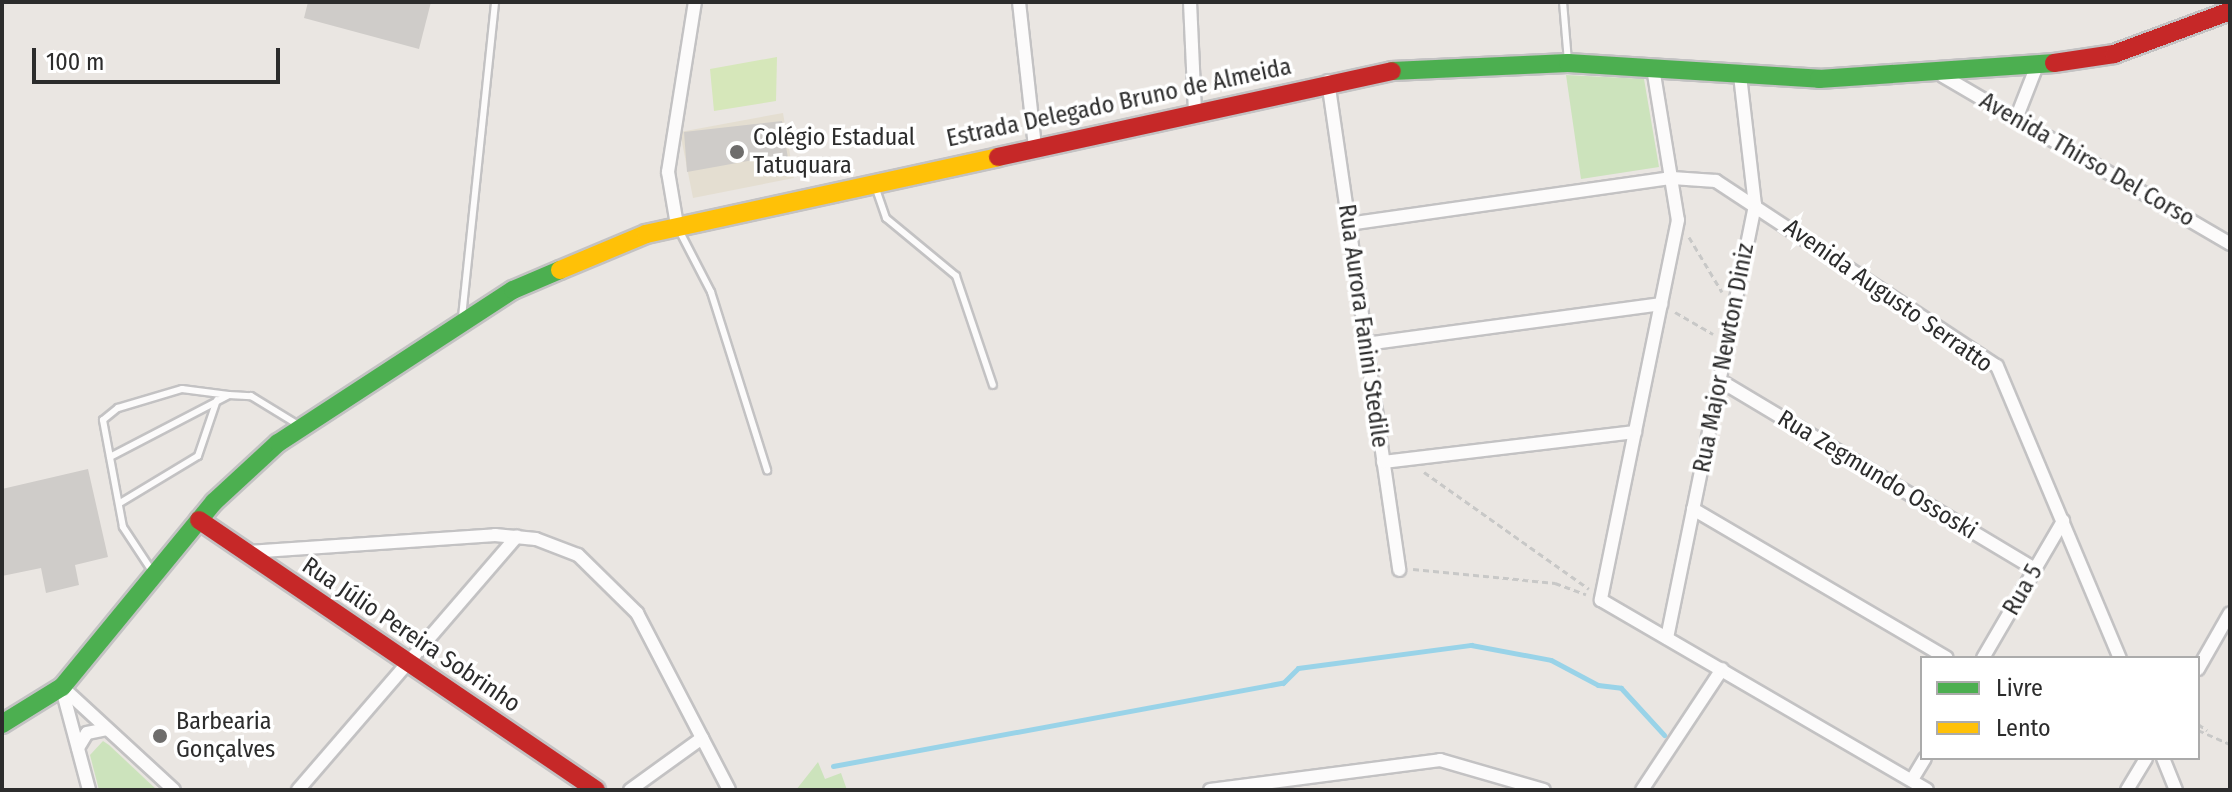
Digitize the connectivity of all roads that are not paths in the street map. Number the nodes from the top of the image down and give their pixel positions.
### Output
1 (495, 2) edge
2 (695, 2) edge
3 (1019, 2) edge
4 (1190, 2) edge
5 (1563, 2) edge
6 (2230, 11) edge
7 (1568, 63) junction
8 (1653, 68) junction
9 (2036, 68) junction
10 (1740, 76) junction
11 (1943, 76) junction
12 (1328, 81) junction
13 (1195, 111) junction
14 (2016, 119) junction
15 (1035, 147) junction
16 (1672, 178) junction
17 (873, 182) junction
18 (1755, 205) junction
19 (1348, 224) junction
20 (677, 225) junction
21 (2230, 244) edge
22 (1661, 304) junction
23 (462, 321) junction
24 (1366, 344) junction
25 (1719, 380) junction
26 (993, 385) dead end
27 (229, 395) junction
28 (218, 399) junction
29 (300, 426) junction
30 (1635, 432) junction
31 (110, 457) junction
32 (1383, 462) junction
33 (767, 470) dead end
34 (120, 503) junction
35 (1693, 509) junction
36 (199, 520) junction
37 (2063, 521) junction
38 (517, 536) junction
39 (248, 552) junction
40 (2035, 569) junction
41 (1399, 570) road end
42 (155, 574) junction
43 (2230, 613) edge
44 (1667, 638) junction
45 (1944, 656) edge
46 (1984, 656) edge
47 (2119, 656) edge
48 (408, 661) junction
49 (2200, 666) edge
50 (1722, 669) junction
51 (62, 687) junction
52 (2, 724) edge
53 (107, 729) junction
54 (702, 738) junction
55 (78, 748) junction
56 (1924, 760) edge
57 (2145, 760) edge
58 (2164, 760) edge
59 (1297, 776) junction
60 (1913, 778) junction
61 (300, 789) edge
62 (89, 790) edge
63 (174, 790) edge
64 (596, 790) edge
65 (630, 790) edge
66 (729, 790) edge
67 (1210, 790) edge
68 (1290, 790) edge
69 (1544, 790) edge
70 (1642, 790) edge
71 (1927, 790) edge
72 (2127, 790) edge
73 (2176, 790) edge

1 - 23 lane
2 - 20 street
3 - 15 street
4 - 13 street
5 - 7 lane
6 - 9 main road, Estrada Delegado Bruno de Almeida
7 - 8 main road, Estrada Delegado Bruno de Almeida
7 - 12 main road, Estrada Delegado Bruno de Almeida
8 - 10 main road, Estrada Delegado Bruno de Almeida
8 - 16 street
9 - 11 main road, Estrada Delegado Bruno de Almeida
9 - 14 street
10 - 11 main road, Estrada Delegado Bruno de Almeida
10 - 18 street, Rua Major Newton Diniz
11 - 14 street, Avenida Thirso Del Corso
12 - 13 main road, Estrada Delegado Bruno de Almeida
12 - 19 street, Rua Aurora Fanini Stedile
13 - 15 main road, Estrada Delegado Bruno de Almeida
14 - 21 street, Avenida Thirso Del Corso
15 - 17 main road, Estrada Delegado Bruno de Almeida
16 - 18 street, Avenida Augusto Serratto
16 - 19 street, Avenida Augusto Serratto
16 - 22 street
17 - 20 main road, Estrada Delegado Bruno de Almeida
17 - 26 lane
18 - 25 street, Rua Major Newton Diniz
18 - 37 street, Avenida Augusto Serratto
19 - 24 street, Rua Aurora Fanini Stedile
20 - 23 main road, Estrada Delegado Bruno de Almeida
20 - 33 lane
22 - 24 street
22 - 30 street
23 - 29 main road, Estrada Delegado Bruno de Almeida
24 - 32 street, Rua Aurora Fanini Stedile
25 - 35 street, Rua Major Newton Diniz
25 - 40 street, Rua Zegmundo Ossoski
27 - 28 lane
27 - 29 lane
27 - 31 lane
28 - 31 lane
28 - 34 lane
29 - 36 main road, Estrada Delegado Bruno de Almeida
30 - 32 street
30 - 44 street
31 - 34 lane
32 - 41 street, Rua Aurora Fanini Stedile
34 - 42 lane
35 - 44 street, Rua Major Newton Diniz
35 - 45 street
36 - 39 main road, Rua Júlio Pereira Sobrinho
36 - 42 main road, Estrada Delegado Bruno de Almeida
37 - 40 street, Rua 5
37 - 47 street, Avenida Augusto Serratto
38 - 39 street
38 - 48 street
38 - 54 street
39 - 48 main road, Rua Júlio Pereira Sobrinho
40 - 46 street, Rua 5
42 - 51 main road, Estrada Delegado Bruno de Almeida
43 - 49 street
44 - 50 street
48 - 61 street
48 - 64 main road, Rua Júlio Pereira Sobrinho
50 - 60 street
50 - 70 street
51 - 52 main road, Estrada Delegado Bruno de Almeida
51 - 53 street
51 - 55 street
53 - 55 street
53 - 63 street
54 - 65 street
54 - 66 street
55 - 62 street
56 - 60 street
57 - 72 street
58 - 73 street
59 - 67 street
59 - 68 street
59 - 69 street
60 - 71 street

